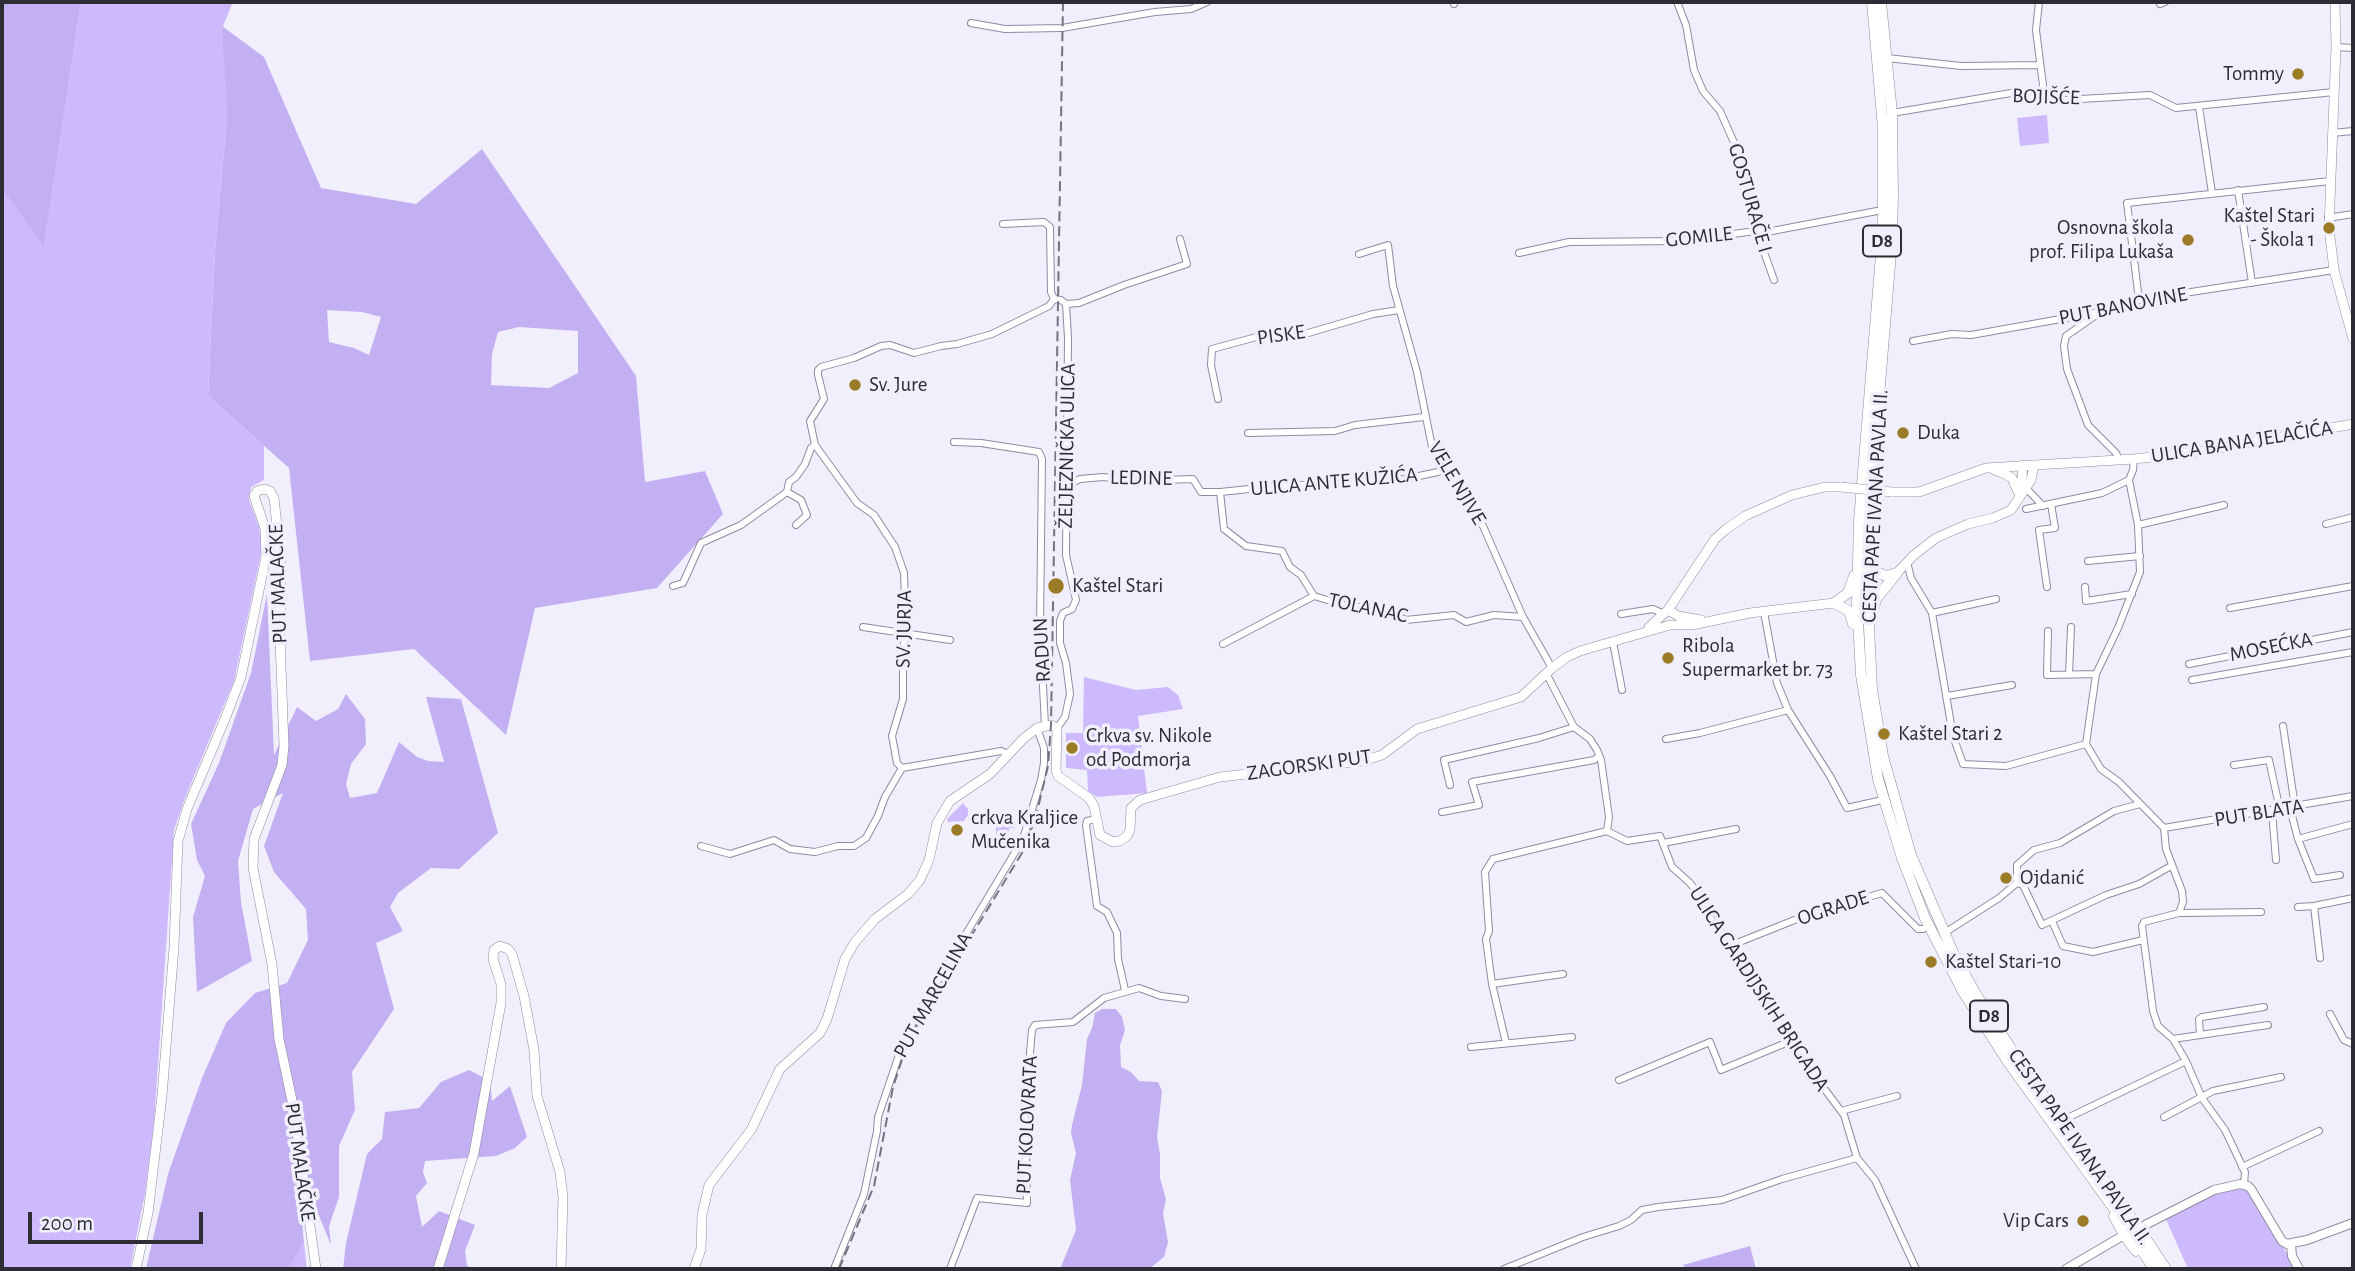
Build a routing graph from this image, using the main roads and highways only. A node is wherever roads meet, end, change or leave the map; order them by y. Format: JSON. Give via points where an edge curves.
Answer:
{"nodes":[{"id":1,"x":1872,"y":2,"type":"edge"},
{"id":2,"x":1881,"y":2,"type":"edge"},
{"id":3,"x":2335,"y":2,"type":"edge"},
{"id":4,"x":2353,"y":339,"type":"edge"},
{"id":5,"x":2353,"y":424,"type":"edge"},
{"id":6,"x":2023,"y":465,"type":"junction"},
{"id":7,"x":2034,"y":465,"type":"junction"},
{"id":8,"x":1986,"y":468,"type":"junction"},
{"id":9,"x":2022,"y":490,"type":"junction"},
{"id":10,"x":1868,"y":536,"type":"junction"},
{"id":11,"x":1857,"y":569,"type":"junction"},
{"id":12,"x":1897,"y":573,"type":"junction"},
{"id":13,"x":1834,"y":603,"type":"junction"},
{"id":14,"x":1664,"y":614,"type":"junction"},
{"id":15,"x":1706,"y":621,"type":"junction"},
{"id":16,"x":1670,"y":625,"type":"junction"},
{"id":17,"x":1645,"y":630,"type":"junction"},
{"id":18,"x":1863,"y":640,"type":"junction"},
{"id":19,"x":2097,"y":1171,"type":"junction"},
{"id":20,"x":2112,"y":1206,"type":"junction"},
{"id":21,"x":2145,"y":1254,"type":"junction"},
{"id":22,"x":2158,"y":1258,"type":"junction"},
{"id":23,"x":136,"y":1269,"type":"edge"},
{"id":24,"x":316,"y":1269,"type":"edge"},
{"id":25,"x":438,"y":1269,"type":"edge"},
{"id":26,"x":562,"y":1269,"type":"edge"},
{"id":27,"x":694,"y":1269,"type":"edge"},
{"id":28,"x":2154,"y":1269,"type":"edge"},
{"id":29,"x":2166,"y":1269,"type":"edge"}],
"edges":[{"from":1,"to":11,"type":"main road","name":"CESTA PAPE IVANA PAVLA II.","number":"D8","via":[[1883,128],[1883,231]]},
{"from":2,"to":10,"type":"main road","name":"CESTA PAPE IVANA PAVLA II.","number":"D8","via":[[1892,113],[1891,253]]},
{"from":3,"to":4,"type":"main road","via":[[2328,218],[2334,270]]},
{"from":5,"to":7,"type":"main road","name":"ULICA BANA JELAČIĆA","via":[[2198,452]]},
{"from":6,"to":7,"type":"main road"},
{"from":6,"to":8,"type":"main road"},
{"from":6,"to":9,"type":"main road"},
{"from":7,"to":9,"type":"main road","via":[[2031,480]]},
{"from":8,"to":9,"type":"main road","via":[[2003,472]]},
{"from":8,"to":14,"type":"main road","bridge":true,"via":[[1919,492],[1825,487],[1745,516],[1715,539]]},
{"from":9,"to":12,"type":"main road","via":[[2005,514],[1936,538]]},
{"from":10,"to":12,"type":"main road","via":[[1875,571],[1886,576]]},
{"from":10,"to":18,"type":"main road","name":"CESTA PAPE IVANA PAVLA II.","number":"D8"},
{"from":11,"to":13,"type":"main road","via":[[1848,593]]},
{"from":11,"to":18,"type":"main road","name":"CESTA PAPE IVANA PAVLA II.","number":"D8"},
{"from":12,"to":18,"type":"main road","via":[[1874,603]]},
{"from":13,"to":15,"type":"main road"},
{"from":13,"to":18,"type":"main road","via":[[1849,611]]},
{"from":14,"to":15,"type":"main road"},
{"from":14,"to":16,"type":"main road"},
{"from":14,"to":17,"type":"main road"},
{"from":15,"to":16,"type":"main road"},
{"from":16,"to":17,"type":"main road"},
{"from":17,"to":27,"type":"main road","name":"ZAGORSKI PUT","via":[[1573,654],[1521,697],[1417,729],[1382,755],[1220,778],[1140,800],[1131,808],[1130,830],[1120,841],[1100,835],[1094,806],[1058,776],[1057,728],[1041,727],[990,774],[950,801],[937,823],[920,880],[855,942],[820,1034],[780,1069],[751,1130],[709,1185]]},
{"from":18,"to":19,"type":"main road","name":"CESTA PAPE IVANA PAVLA II.","number":"D8","via":[[1883,756],[1900,820],[1943,932],[2024,1069]]},
{"from":18,"to":20,"type":"main road","name":"CESTA PAPE IVANA PAVLA II.","number":"D8","via":[[1863,687],[1878,779],[1924,918],[1988,1034]]},
{"from":19,"to":22,"type":"main road","name":"CESTA PAPE IVANA PAVLA II.","number":"D8"},
{"from":19,"to":22,"type":"main road","via":[[2112,1182],[2145,1225],[2157,1245]]},
{"from":20,"to":21,"type":"main road","name":"CESTA PAPE IVANA PAVLA II.","number":"D8"},
{"from":20,"to":21,"type":"main road","via":[[2123,1235],[2136,1251]]},
{"from":21,"to":28,"type":"main road","name":"CESTA PAPE IVANA PAVLA II.","number":"D8"},
{"from":22,"to":29,"type":"main road","name":"CESTA PAPE IVANA PAVLA II.","number":"D8"},
{"from":23,"to":24,"type":"main road","name":"PUT MALAČKE","via":[[148,1213],[162,1096],[178,842],[241,677],[266,557],[265,528],[254,496],[264,489],[274,498],[281,564],[284,746],[280,774],[254,839],[253,868],[272,964],[279,1039],[294,1110]]},
{"from":25,"to":26,"type":"main road","via":[[474,1153],[501,1003],[493,959],[500,946],[512,954],[524,996],[537,1096],[560,1172]]}]}
